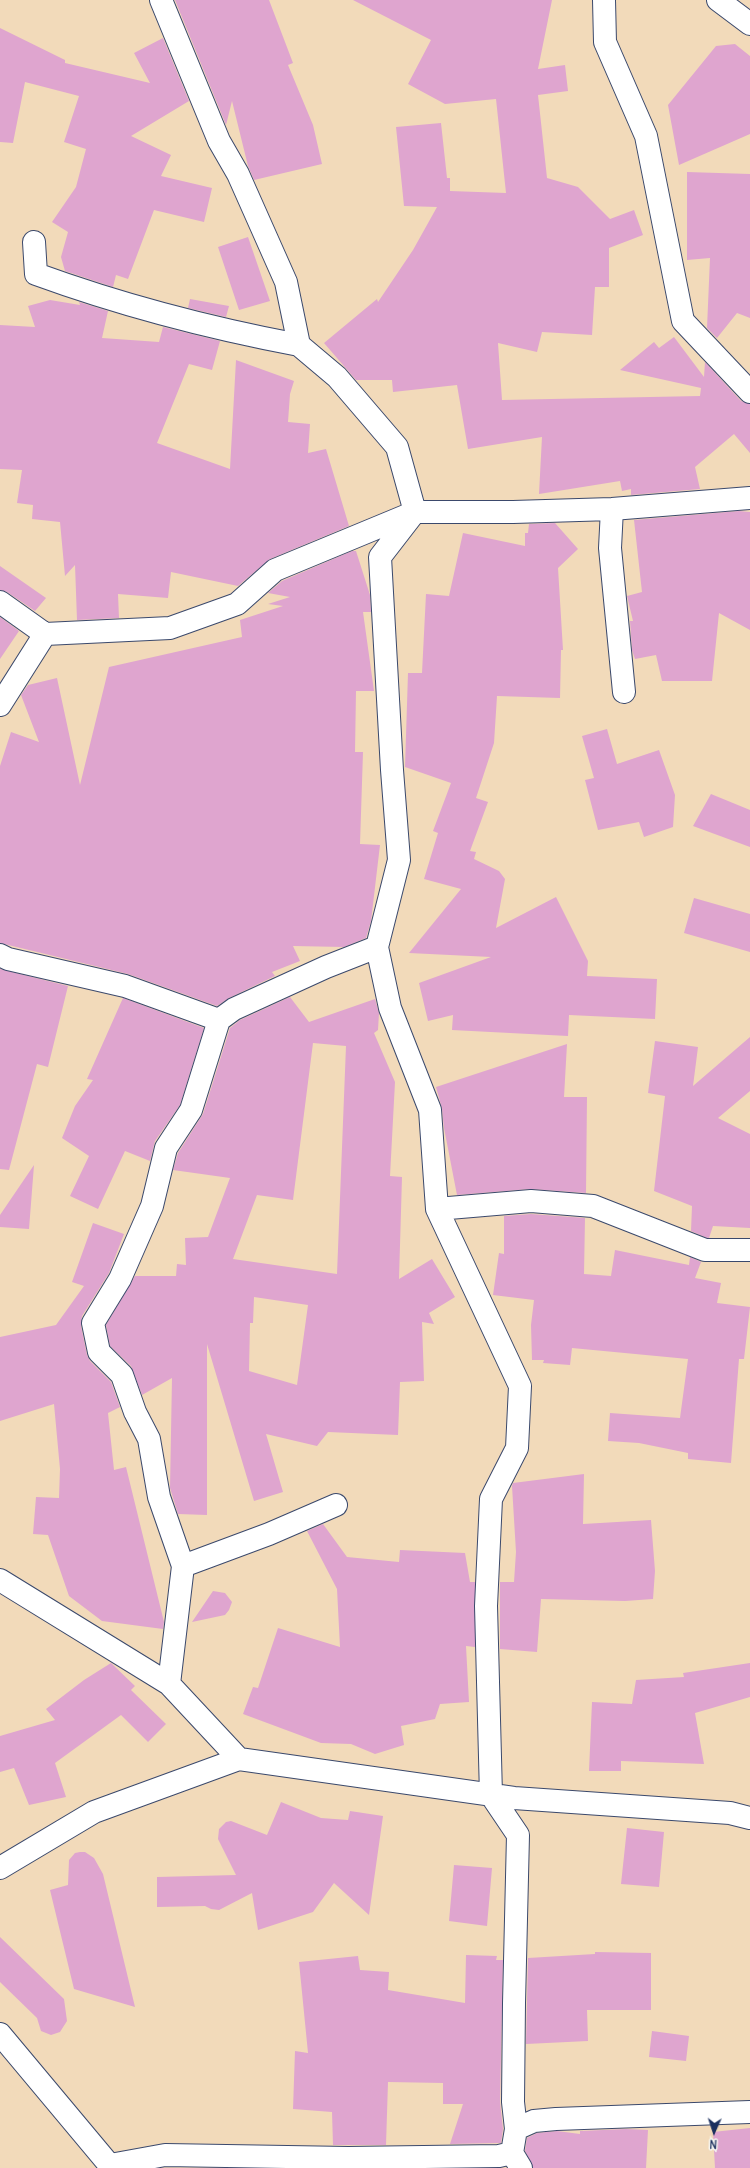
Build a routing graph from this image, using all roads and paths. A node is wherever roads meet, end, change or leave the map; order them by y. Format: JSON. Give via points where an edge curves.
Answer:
{"nodes":[{"id":1,"x":161,"y":0,"type":"edge"},
{"id":2,"x":604,"y":0,"type":"edge"},
{"id":3,"x":718,"y":0,"type":"edge"},
{"id":4,"x":750,"y":24,"type":"edge"},
{"id":5,"x":34,"y":242,"type":"dead end"},
{"id":6,"x":299,"y":345,"type":"junction"},
{"id":7,"x":750,"y":392,"type":"edge"},
{"id":8,"x":750,"y":498,"type":"edge"},
{"id":9,"x":612,"y":509,"type":"junction"},
{"id":10,"x":415,"y":512,"type":"junction"},
{"id":11,"x":0,"y":602,"type":"edge"},
{"id":12,"x":45,"y":634,"type":"junction"},
{"id":13,"x":624,"y":692,"type":"dead end"},
{"id":14,"x":0,"y":705,"type":"edge"},
{"id":15,"x":378,"y":947,"type":"junction"},
{"id":16,"x":0,"y":955,"type":"edge"},
{"id":17,"x":219,"y":1020,"type":"junction"},
{"id":18,"x":437,"y":1209,"type":"junction"},
{"id":19,"x":750,"y":1250,"type":"edge"},
{"id":20,"x":336,"y":1505,"type":"dead end"},
{"id":21,"x":183,"y":1566,"type":"junction"},
{"id":22,"x":0,"y":1580,"type":"edge"},
{"id":23,"x":169,"y":1684,"type":"junction"},
{"id":24,"x":239,"y":1759,"type":"junction"},
{"id":25,"x":491,"y":1795,"type":"junction"},
{"id":26,"x":750,"y":1818,"type":"edge"},
{"id":27,"x":0,"y":1868,"type":"edge"},
{"id":28,"x":0,"y":2034,"type":"edge"},
{"id":29,"x":750,"y":2112,"type":"edge"},
{"id":30,"x":516,"y":2129,"type":"junction"},
{"id":31,"x":516,"y":2160,"type":"edge"},
{"id":32,"x":111,"y":2167,"type":"edge"}],
"edges":[{"from":1,"to":6,"type":"street","via":[[219,141],[238,174],[286,282]]},
{"from":2,"to":7,"type":"street","via":[[605,42],[646,136],[683,321]]},
{"from":3,"to":4,"type":"street"},
{"from":5,"to":6,"type":"street","via":[[36,274],[89,293],[166,315]]},
{"from":6,"to":10,"type":"street","via":[[337,376],[397,447]]},
{"from":8,"to":9,"type":"street"},
{"from":9,"to":10,"type":"street"},
{"from":9,"to":13,"type":"street","via":[[610,548]]},
{"from":10,"to":12,"type":"street","via":[[275,570],[237,604],[170,628]]},
{"from":10,"to":15,"type":"street","via":[[380,558],[399,860]]},
{"from":11,"to":12,"type":"street"},
{"from":12,"to":14,"type":"street"},
{"from":15,"to":17,"type":"street","via":[[326,967],[234,1009]]},
{"from":15,"to":18,"type":"street","via":[[390,1008],[430,1110]]},
{"from":16,"to":17,"type":"street","via":[[125,986]]},
{"from":17,"to":21,"type":"street","via":[[191,1110],[166,1148],[152,1206],[120,1279],[94,1323],[99,1352],[122,1375],[135,1412],[149,1439],[159,1497]]},
{"from":18,"to":19,"type":"street","via":[[531,1201],[593,1206],[705,1250]]},
{"from":18,"to":25,"type":"street","via":[[520,1386],[517,1448],[491,1499],[486,1606]]},
{"from":20,"to":21,"type":"street","via":[[269,1534]]},
{"from":21,"to":23,"type":"street"},
{"from":22,"to":23,"type":"street"},
{"from":23,"to":24,"type":"street"},
{"from":24,"to":25,"type":"street"},
{"from":24,"to":27,"type":"street","via":[[94,1812]]},
{"from":25,"to":26,"type":"street","via":[[730,1813]]},
{"from":25,"to":30,"type":"street","via":[[518,1835],[513,2102]]},
{"from":28,"to":32,"type":"street"},
{"from":29,"to":30,"type":"street","via":[[556,2119],[534,2122]]},
{"from":30,"to":31,"type":"street"},
{"from":31,"to":32,"type":"street","via":[[499,2156],[348,2158],[165,2155]]}]}
